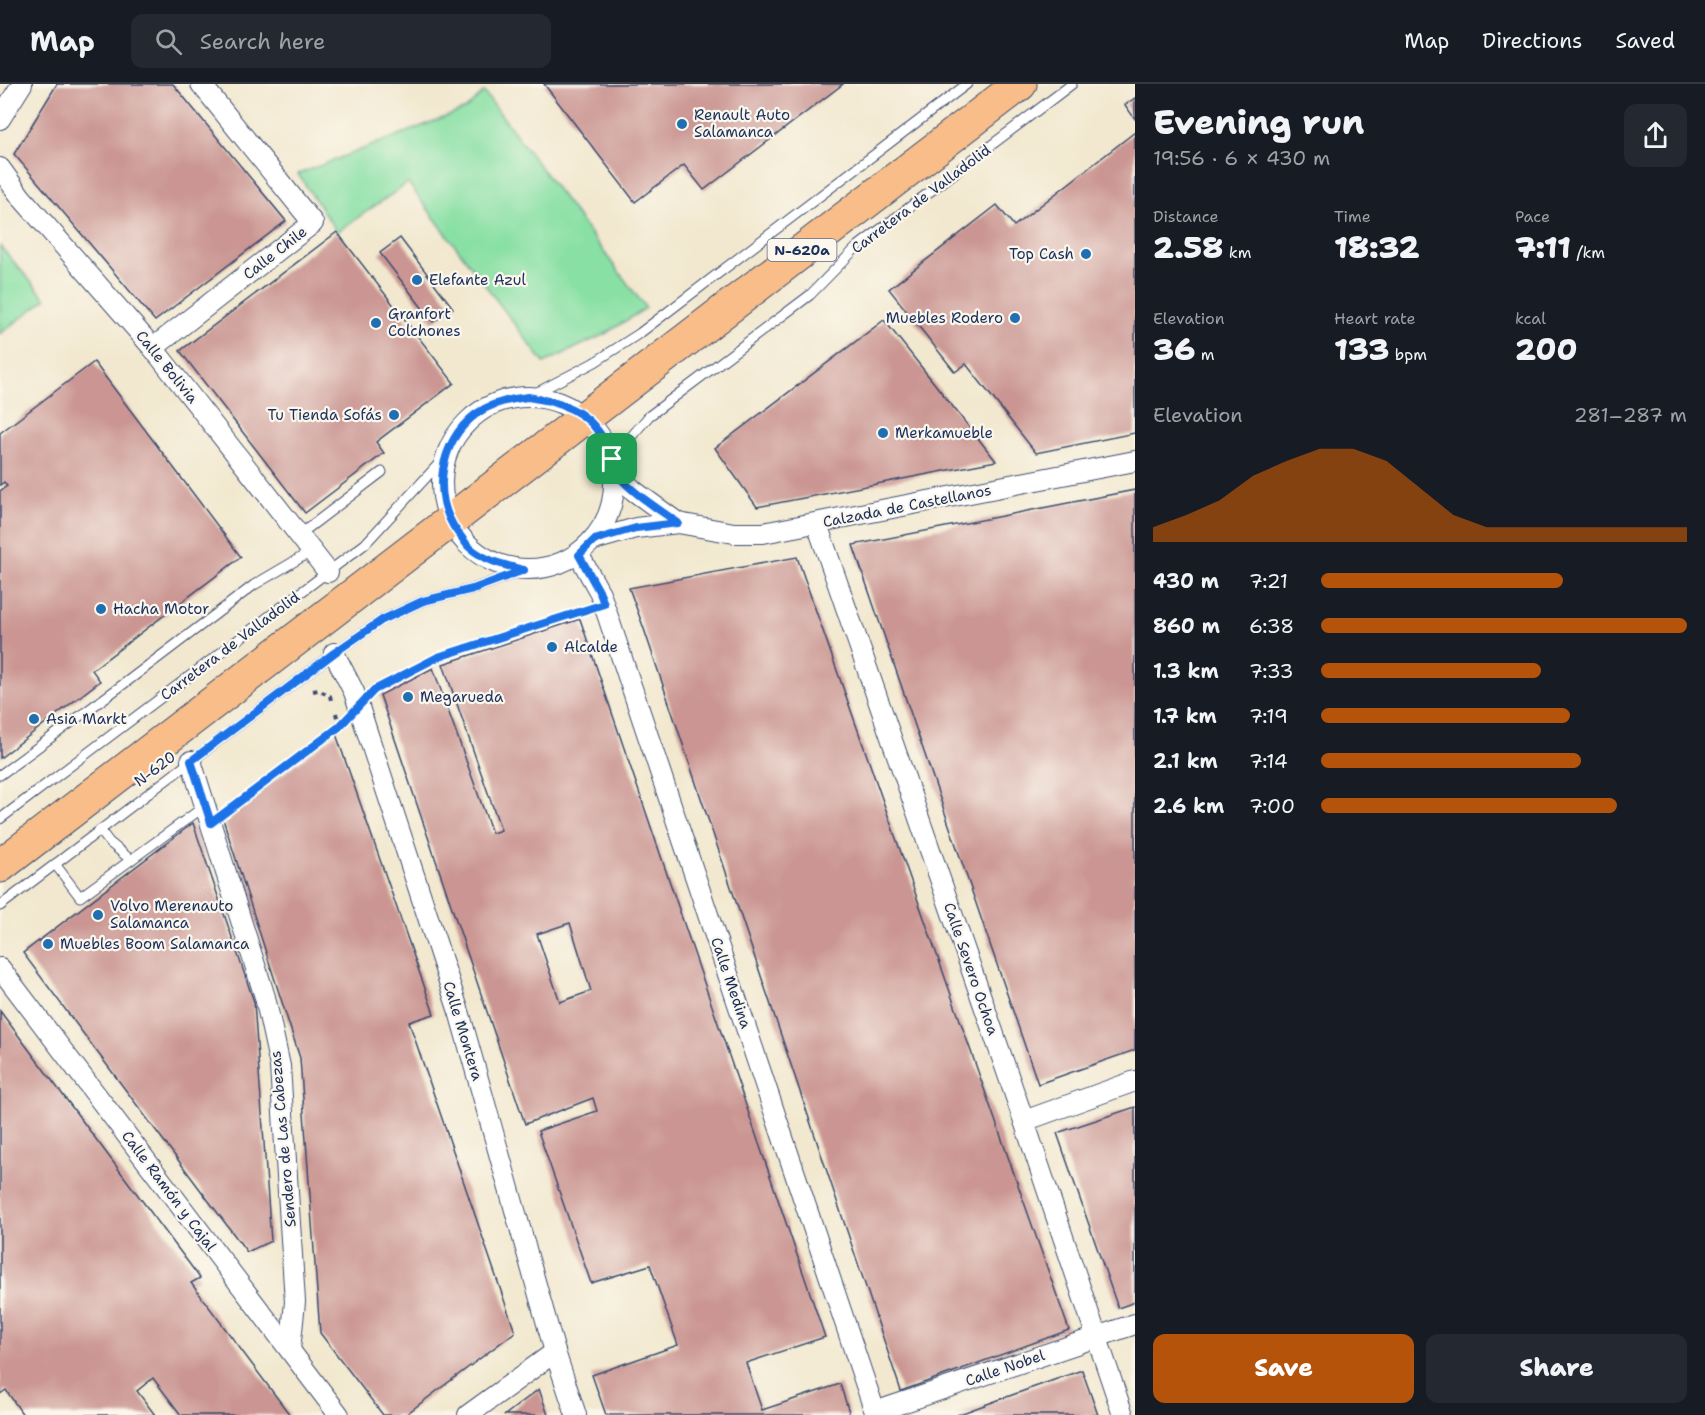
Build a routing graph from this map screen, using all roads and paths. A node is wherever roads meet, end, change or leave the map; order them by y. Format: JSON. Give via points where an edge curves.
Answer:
{"nodes":[{"id":1,"x":22,"y":84,"type":"edge"},
{"id":2,"x":201,"y":84,"type":"edge"},
{"id":3,"x":968,"y":84,"type":"edge"},
{"id":4,"x":1020,"y":84,"type":"edge"},
{"id":5,"x":1072,"y":84,"type":"edge"},
{"id":6,"x":0,"y":119,"type":"edge"},
{"id":7,"x":0,"y":168,"type":"edge"},
{"id":8,"x":153,"y":348,"type":"junction"},
{"id":9,"x":528,"y":397,"type":"junction"},
{"id":10,"x":584,"y":417,"type":"junction"},
{"id":11,"x":445,"y":457,"type":"junction"},
{"id":12,"x":1135,"y":461,"type":"edge"},
{"id":13,"x":613,"y":465,"type":"junction"},
{"id":14,"x":382,"y":472,"type":"dead end"},
{"id":15,"x":450,"y":522,"type":"junction"},
{"id":16,"x":678,"y":523,"type":"junction"},
{"id":17,"x":817,"y":524,"type":"junction"},
{"id":18,"x":299,"y":535,"type":"junction"},
{"id":19,"x":594,"y":540,"type":"junction"},
{"id":20,"x":312,"y":551,"type":"junction"},
{"id":21,"x":579,"y":555,"type":"junction"},
{"id":22,"x":524,"y":570,"type":"junction"},
{"id":23,"x":328,"y":572,"type":"junction"},
{"id":24,"x":604,"y":604,"type":"junction"},
{"id":25,"x":334,"y":653,"type":"junction"},
{"id":26,"x":358,"y":705,"type":"junction"},
{"id":27,"x":191,"y":761,"type":"junction"},
{"id":28,"x":0,"y":775,"type":"edge"},
{"id":29,"x":208,"y":814,"type":"junction"},
{"id":30,"x":0,"y":819,"type":"edge"},
{"id":31,"x":100,"y":830,"type":"junction"},
{"id":32,"x":131,"y":860,"type":"junction"},
{"id":33,"x":55,"y":864,"type":"junction"},
{"id":34,"x":0,"y":866,"type":"edge"},
{"id":35,"x":0,"y":906,"type":"edge"},
{"id":36,"x":0,"y":968,"type":"edge"},
{"id":37,"x":1135,"y":1081,"type":"edge"},
{"id":38,"x":1024,"y":1121,"type":"junction"},
{"id":39,"x":1135,"y":1324,"type":"edge"},
{"id":40,"x":1097,"y":1337,"type":"junction"},
{"id":41,"x":290,"y":1350,"type":"junction"},
{"id":42,"x":555,"y":1352,"type":"junction"},
{"id":43,"x":876,"y":1414,"type":"edge"},
{"id":44,"x":339,"y":1415,"type":"edge"},
{"id":45,"x":468,"y":1415,"type":"edge"},
{"id":46,"x":576,"y":1415,"type":"edge"},
{"id":47,"x":1123,"y":1415,"type":"edge"}],
"edges":[{"from":1,"to":6,"type":"street"},
{"from":2,"to":8,"type":"street","name":"Calle Chile","via":[[313,224]]},
{"from":3,"to":9,"type":"lane","name":"Carretera de Valladolid","via":[[640,333]]},
{"from":4,"to":10,"type":"highway","name":"Carretera de Valladolid","number":"N-620a"},
{"from":5,"to":13,"type":"lane","name":"Carretera de Valladolid","via":[[849,254],[810,295],[650,416]]},
{"from":7,"to":8,"type":"street","name":"Calle Bolivia"},
{"from":8,"to":18,"type":"street","name":"Calle Bolivia"},
{"from":9,"to":10,"type":"street","name":"Carretera de Valladolid","via":[[558,402]]},
{"from":9,"to":11,"type":"street","name":"Carretera de Valladolid","via":[[501,401],[477,414],[458,432]]},
{"from":10,"to":13,"type":"street","name":"Carretera de Valladolid","via":[[605,443]]},
{"from":10,"to":15,"type":"highway","name":"Carretera de Valladolid","number":"N-620a"},
{"from":11,"to":15,"type":"street","name":"Carretera de Valladolid","via":[[441,479]]},
{"from":11,"to":23,"type":"lane","name":"Carretera de Valladolid","via":[[365,544]]},
{"from":12,"to":17,"type":"street","name":"Calzada de Castellanos"},
{"from":13,"to":16,"type":"street","name":"Calzada de Castellanos","via":[[634,491]]},
{"from":13,"to":19,"type":"street","name":"Carretera de Valladolid","via":[[615,496],[608,519]]},
{"from":14,"to":18,"type":"lane"},
{"from":15,"to":22,"type":"street","name":"Carretera de Valladolid","via":[[468,547],[494,563]]},
{"from":15,"to":34,"type":"highway","name":"Carretera de Valladolid","number":"N-620a"},
{"from":16,"to":17,"type":"street","name":"Calzada de Castellanos","via":[[734,533]]},
{"from":16,"to":19,"type":"street","name":"Calzada de Castellanos","via":[[636,528]]},
{"from":17,"to":38,"type":"street","name":"Calle Severo Ochoa"},
{"from":18,"to":20,"type":"street","name":"Calle Bolivia"},
{"from":19,"to":21,"type":"street","name":"Carretera de Valladolid"},
{"from":20,"to":23,"type":"street","name":"Calle Bolivia"},
{"from":20,"to":28,"type":"lane","via":[[254,585]]},
{"from":21,"to":22,"type":"street","name":"Carretera de Valladolid","via":[[551,567]]},
{"from":21,"to":24,"type":"street","name":"Calle Medina"},
{"from":22,"to":25,"type":"lane","name":"N-620","via":[[473,589],[423,601],[382,620]]},
{"from":23,"to":30,"type":"lane","name":"Carretera de Valladolid"},
{"from":24,"to":26,"type":"path","via":[[438,657],[374,690]]},
{"from":24,"to":43,"type":"street","name":"Calle Medina"},
{"from":25,"to":26,"type":"street","name":"Calle Montera"},
{"from":25,"to":27,"type":"lane","name":"N-620"},
{"from":26,"to":29,"type":"path","via":[[339,727]]},
{"from":26,"to":42,"type":"street","name":"Calle Montera","via":[[460,1015]]},
{"from":27,"to":29,"type":"street","name":"Sendero de Las Cabezas"},
{"from":27,"to":31,"type":"lane","name":"N-620"},
{"from":29,"to":32,"type":"lane"},
{"from":29,"to":41,"type":"street","name":"Sendero de Las Cabezas","via":[[265,998],[279,1066],[295,1302]]},
{"from":31,"to":32,"type":"lane"},
{"from":31,"to":33,"type":"lane","name":"N-620"},
{"from":32,"to":33,"type":"lane","via":[[80,897]]},
{"from":33,"to":35,"type":"lane","name":"N-620"},
{"from":36,"to":41,"type":"street","name":"Calle Ramón y Cajal"},
{"from":37,"to":38,"type":"street"},
{"from":38,"to":40,"type":"street","name":"Calle Severo Ochoa"},
{"from":39,"to":40,"type":"street","name":"Calle Nobel"},
{"from":40,"to":43,"type":"street","name":"Calle Nobel"},
{"from":40,"to":47,"type":"street","name":"Calle Severo Ochoa"},
{"from":41,"to":44,"type":"street","name":"Calle Ramón y Cajal"},
{"from":42,"to":45,"type":"street"},
{"from":42,"to":46,"type":"street","name":"Calle Montera"}]}
